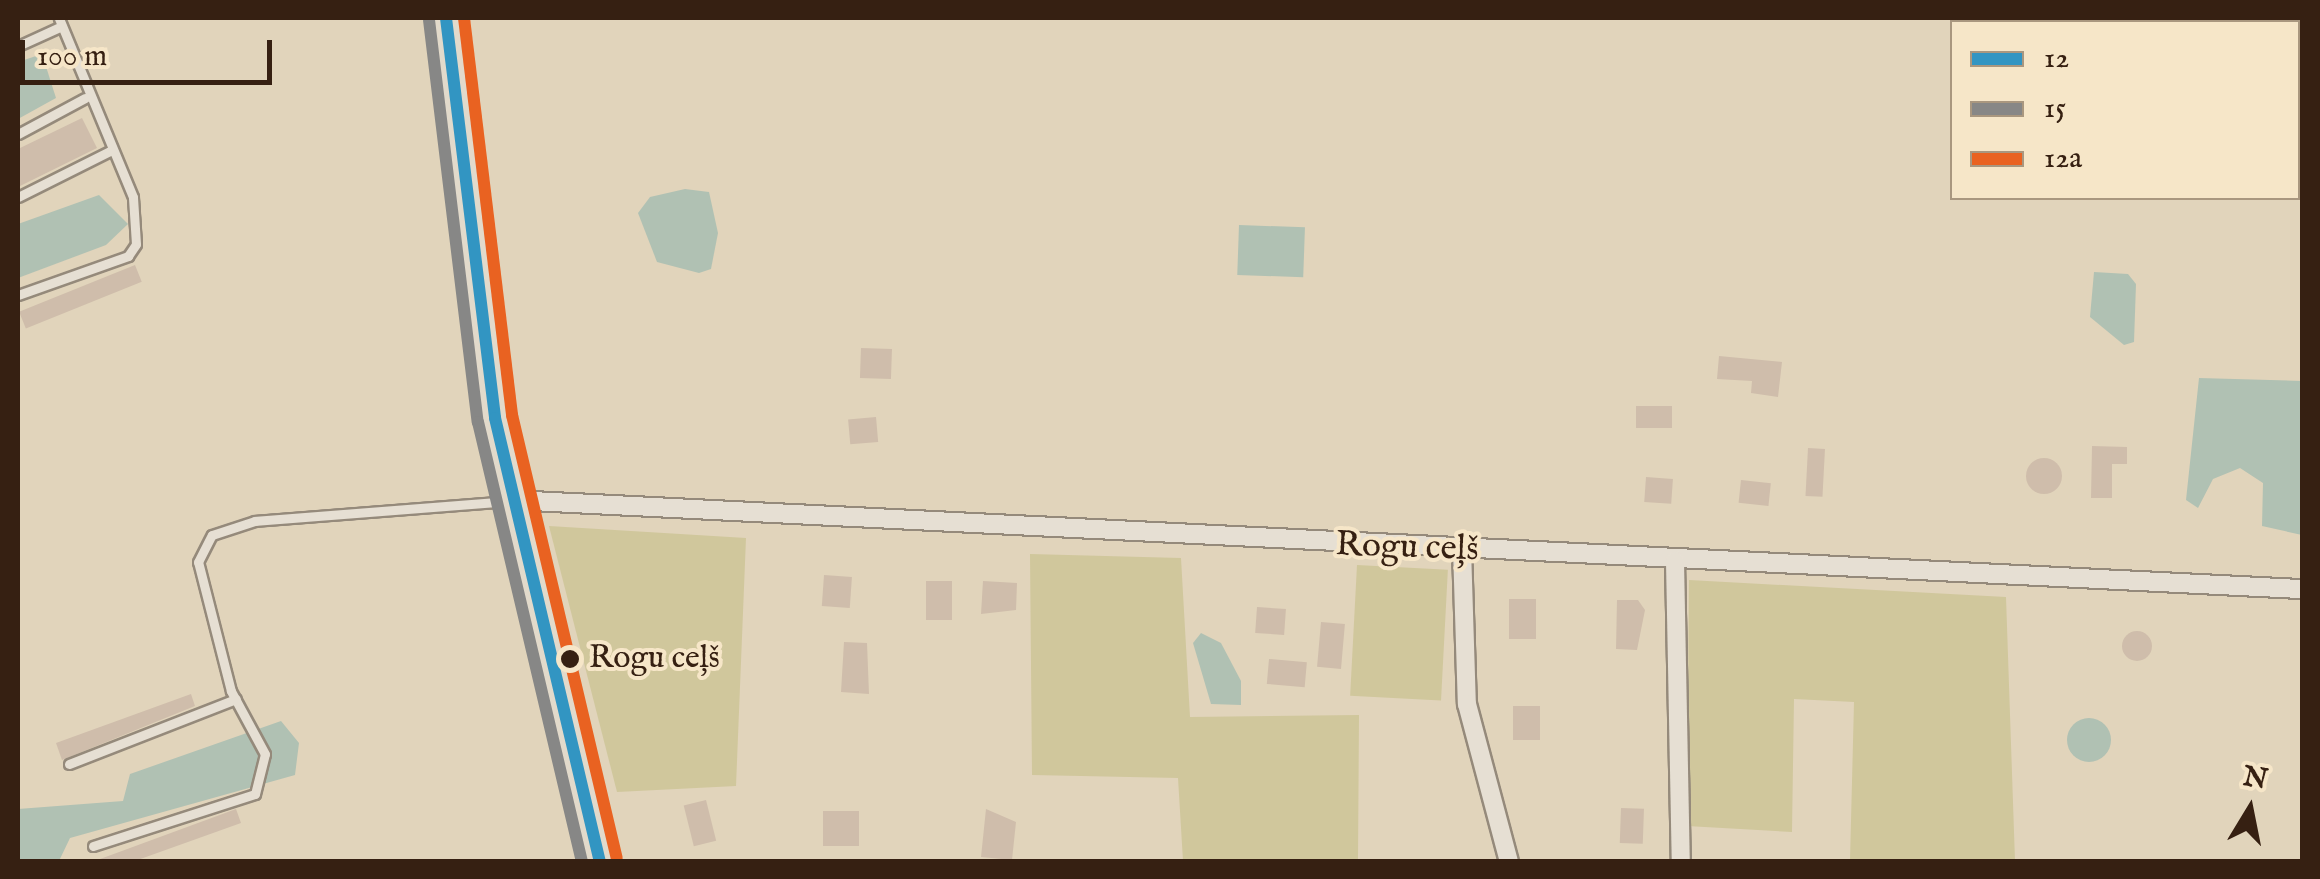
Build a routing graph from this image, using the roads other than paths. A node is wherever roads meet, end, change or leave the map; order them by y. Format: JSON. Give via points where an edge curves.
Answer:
{"nodes":[{"id":1,"x":446,"y":18,"type":"edge"},
{"id":2,"x":61,"y":22,"type":"edge"},
{"id":3,"x":18,"y":46,"type":"edge"},
{"id":4,"x":85,"y":98,"type":"junction"},
{"id":5,"x":18,"y":134,"type":"edge"},
{"id":6,"x":112,"y":150,"type":"junction"},
{"id":7,"x":18,"y":196,"type":"edge"},
{"id":8,"x":18,"y":295,"type":"edge"},
{"id":9,"x":512,"y":500,"type":"junction"},
{"id":10,"x":1462,"y":550,"type":"junction"},
{"id":11,"x":1675,"y":561,"type":"junction"},
{"id":12,"x":2302,"y":589,"type":"edge"},
{"id":13,"x":236,"y":699,"type":"junction"},
{"id":14,"x":69,"y":764,"type":"dead end"},
{"id":15,"x":93,"y":846,"type":"dead end"},
{"id":16,"x":600,"y":862,"type":"edge"},
{"id":17,"x":1509,"y":862,"type":"edge"},
{"id":18,"x":1681,"y":862,"type":"edge"}],
"edges":[{"from":1,"to":9,"type":"main road"},
{"from":2,"to":3,"type":"lane"},
{"from":2,"to":4,"type":"lane"},
{"from":4,"to":5,"type":"lane"},
{"from":4,"to":6,"type":"lane"},
{"from":6,"to":7,"type":"lane"},
{"from":6,"to":8,"type":"lane","via":[[133,197],[136,244],[128,256]]},
{"from":9,"to":10,"type":"street","name":"Rogu ceļš"},
{"from":9,"to":13,"type":"lane","via":[[255,521],[212,535],[198,562]]},
{"from":9,"to":16,"type":"main road"},
{"from":10,"to":11,"type":"street","name":"Rogu ceļš"},
{"from":10,"to":17,"type":"street","via":[[1466,704]]},
{"from":11,"to":12,"type":"street","name":"Rogu ceļš"},
{"from":11,"to":18,"type":"street"},
{"from":13,"to":14,"type":"lane"},
{"from":13,"to":15,"type":"lane","via":[[265,754],[255,794]]}]}
